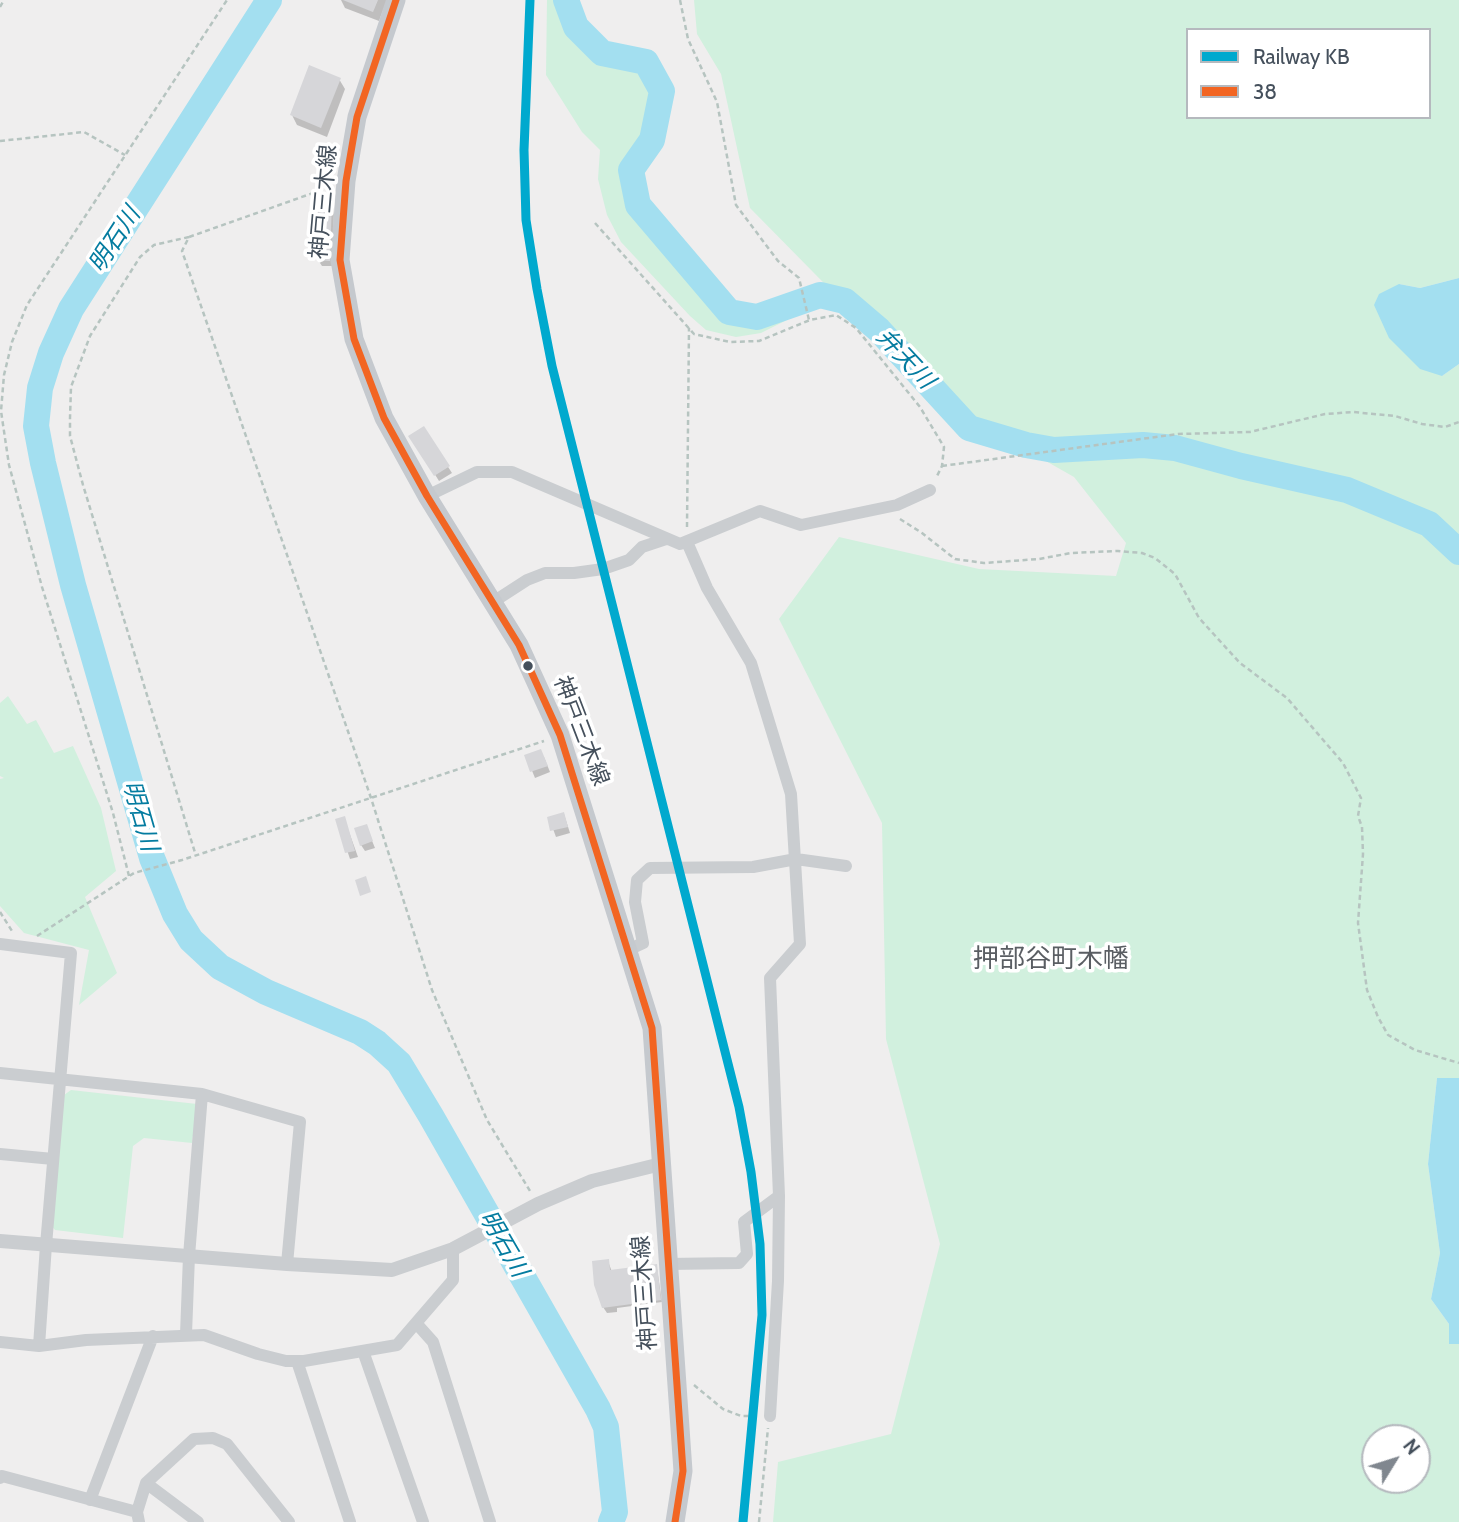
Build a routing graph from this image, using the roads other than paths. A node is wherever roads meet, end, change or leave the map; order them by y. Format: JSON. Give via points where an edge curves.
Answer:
{"nodes":[{"id":1,"x":396,"y":0,"type":"edge"},
{"id":2,"x":930,"y":490,"type":"road end"},
{"id":3,"x":427,"y":496,"type":"junction"},
{"id":4,"x":667,"y":539,"type":"junction"},
{"id":5,"x":687,"y":542,"type":"junction"},
{"id":6,"x":493,"y":602,"type":"junction"},
{"id":7,"x":796,"y":859,"type":"junction"},
{"id":8,"x":846,"y":866,"type":"dead end"},
{"id":9,"x":0,"y":944,"type":"edge"},
{"id":10,"x":628,"y":950,"type":"junction"},
{"id":11,"x":0,"y":1073,"type":"edge"},
{"id":12,"x":60,"y":1080,"type":"junction"},
{"id":13,"x":202,"y":1094,"type":"junction"},
{"id":14,"x":0,"y":1154,"type":"edge"},
{"id":15,"x":53,"y":1159,"type":"junction"},
{"id":16,"x":661,"y":1164,"type":"junction"},
{"id":17,"x":779,"y":1196,"type":"junction"},
{"id":18,"x":0,"y":1241,"type":"edge"},
{"id":19,"x":46,"y":1245,"type":"junction"},
{"id":20,"x":453,"y":1249,"type":"junction"},
{"id":21,"x":189,"y":1256,"type":"junction"},
{"id":22,"x":288,"y":1264,"type":"junction"},
{"id":23,"x":667,"y":1264,"type":"junction"},
{"id":24,"x":416,"y":1323,"type":"junction"},
{"id":25,"x":186,"y":1334,"type":"junction"},
{"id":26,"x":153,"y":1336,"type":"junction"},
{"id":27,"x":0,"y":1342,"type":"edge"},
{"id":28,"x":40,"y":1346,"type":"junction"},
{"id":29,"x":363,"y":1351,"type":"junction"},
{"id":30,"x":297,"y":1361,"type":"junction"},
{"id":31,"x":770,"y":1416,"type":"road end"},
{"id":32,"x":0,"y":1478,"type":"edge"},
{"id":33,"x":146,"y":1483,"type":"junction"},
{"id":34,"x":90,"y":1500,"type":"junction"},
{"id":35,"x":138,"y":1517,"type":"edge"},
{"id":36,"x":198,"y":1522,"type":"edge"},
{"id":37,"x":289,"y":1522,"type":"edge"},
{"id":38,"x":350,"y":1522,"type":"edge"},
{"id":39,"x":423,"y":1522,"type":"edge"},
{"id":40,"x":490,"y":1522,"type":"edge"},
{"id":41,"x":675,"y":1522,"type":"edge"}],
"edges":[{"from":1,"to":3,"type":"main road","name":"神戸三木線","via":[[358,117],[346,181],[340,260],[354,339],[384,418]]},
{"from":2,"to":5,"type":"street","via":[[897,505],[801,525],[760,511]]},
{"from":3,"to":4,"type":"street","via":[[477,472],[512,472]]},
{"from":3,"to":6,"type":"main road","name":"神戸三木線"},
{"from":4,"to":5,"type":"street"},
{"from":4,"to":6,"type":"street","via":[[603,569],[545,573]]},
{"from":5,"to":7,"type":"street","via":[[707,588],[751,663],[791,793]]},
{"from":6,"to":10,"type":"main road","name":"神戸三木線","via":[[519,645],[560,736]]},
{"from":7,"to":8,"type":"street"},
{"from":7,"to":10,"type":"street","via":[[753,867],[650,868],[637,880],[635,902],[643,943]]},
{"from":7,"to":17,"type":"street","via":[[800,944],[770,978]]},
{"from":9,"to":12,"type":"street","via":[[71,953]]},
{"from":10,"to":16,"type":"main road","name":"神戸三木線","via":[[652,1028]]},
{"from":11,"to":12,"type":"street"},
{"from":12,"to":13,"type":"street"},
{"from":12,"to":15,"type":"street"},
{"from":13,"to":21,"type":"street"},
{"from":13,"to":22,"type":"street","via":[[300,1122]]},
{"from":14,"to":15,"type":"street"},
{"from":15,"to":19,"type":"street"},
{"from":16,"to":20,"type":"street","via":[[592,1181]]},
{"from":16,"to":23,"type":"main road","name":"神戸三木線"},
{"from":17,"to":23,"type":"street","via":[[744,1222],[747,1254],[739,1264]]},
{"from":17,"to":31,"type":"street"},
{"from":18,"to":19,"type":"street"},
{"from":19,"to":21,"type":"street"},
{"from":19,"to":28,"type":"street"},
{"from":20,"to":22,"type":"street","via":[[392,1270]]},
{"from":20,"to":24,"type":"street","via":[[453,1280]]},
{"from":21,"to":22,"type":"street"},
{"from":21,"to":25,"type":"street"},
{"from":23,"to":41,"type":"main road","name":"神戸三木線","via":[[683,1471]]},
{"from":24,"to":29,"type":"street","via":[[397,1345]]},
{"from":24,"to":40,"type":"street","via":[[433,1342]]},
{"from":25,"to":26,"type":"street"},
{"from":25,"to":30,"type":"street"},
{"from":26,"to":28,"type":"street"},
{"from":26,"to":34,"type":"street"},
{"from":27,"to":28,"type":"street"},
{"from":29,"to":30,"type":"street"},
{"from":29,"to":39,"type":"street"},
{"from":30,"to":38,"type":"street"},
{"from":32,"to":34,"type":"street"},
{"from":33,"to":35,"type":"street"},
{"from":33,"to":36,"type":"street"},
{"from":33,"to":37,"type":"street","via":[[194,1439],[212,1438],[227,1444]]},
{"from":34,"to":35,"type":"street"}]}
